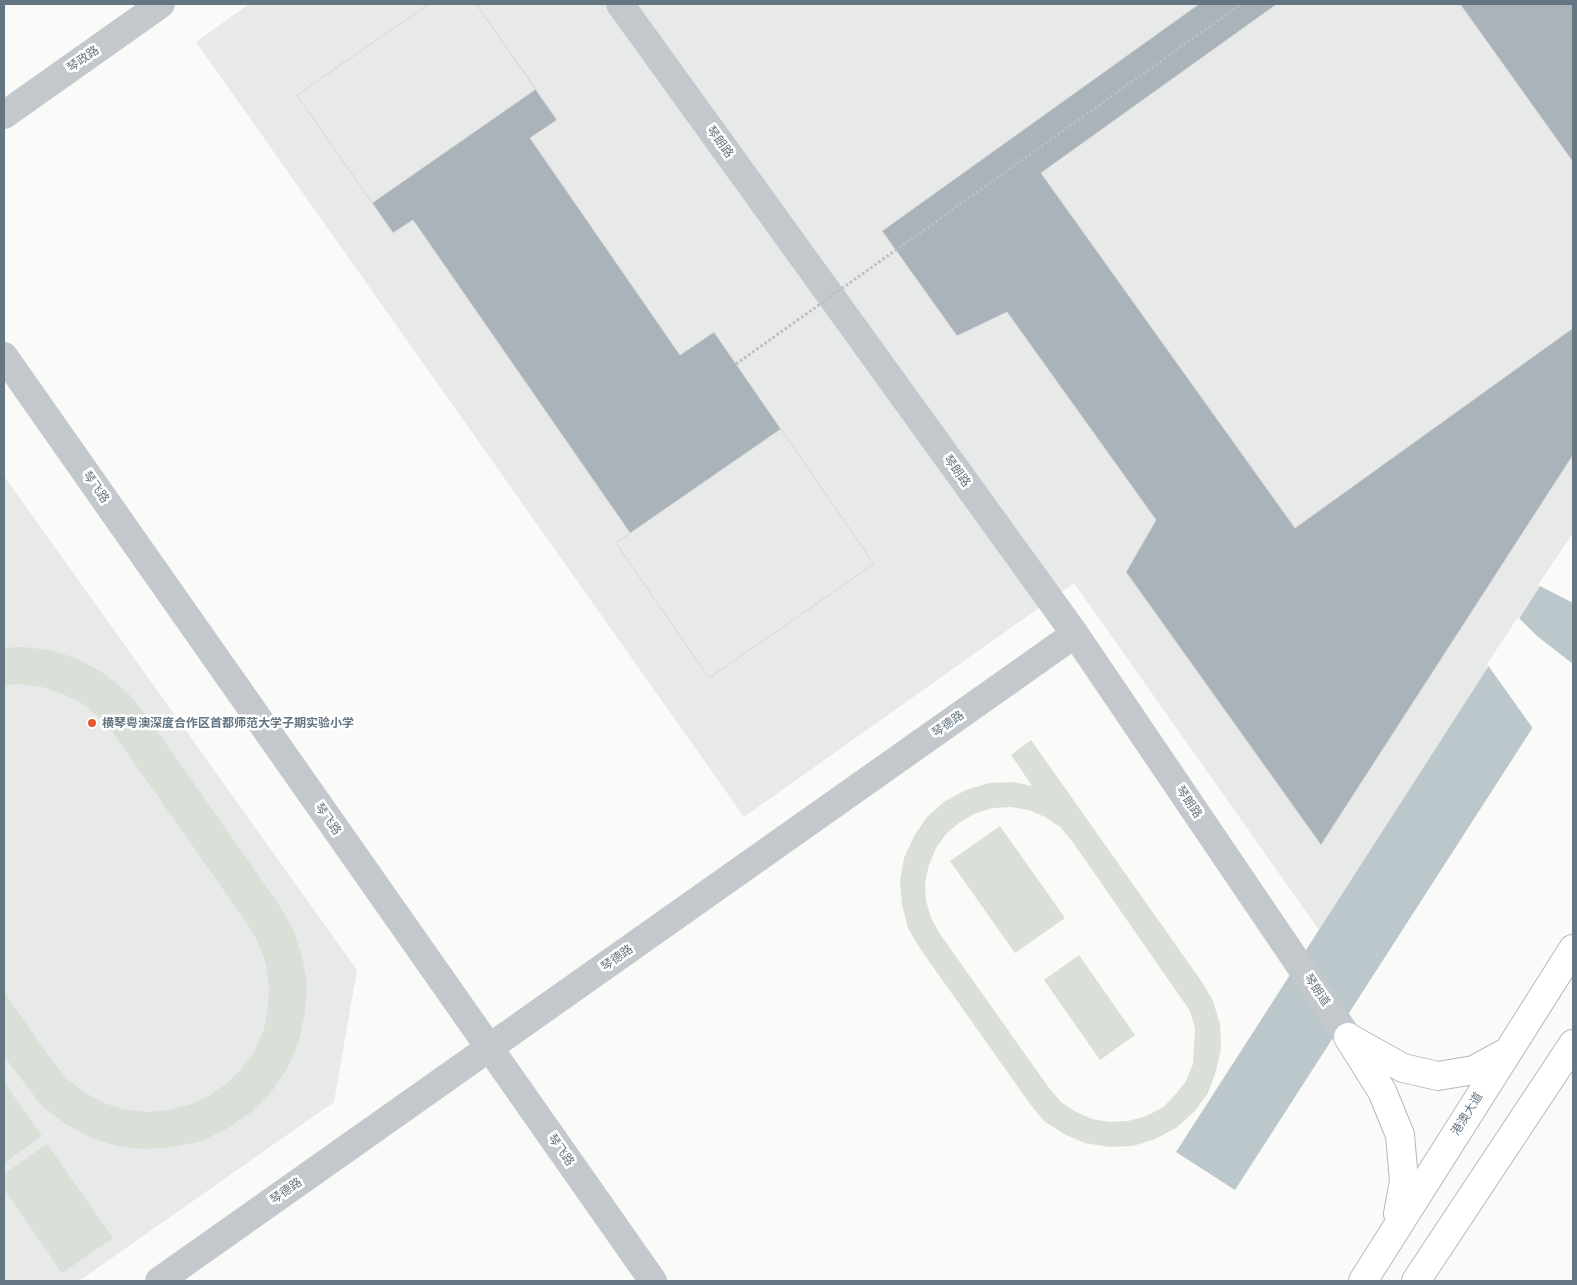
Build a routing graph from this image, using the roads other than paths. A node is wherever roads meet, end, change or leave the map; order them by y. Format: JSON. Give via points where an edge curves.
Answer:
{"nodes":[{"id":1,"x":162,"y":4,"type":"edge"},
{"id":2,"x":620,"y":4,"type":"edge"},
{"id":3,"x":4,"y":115,"type":"edge"},
{"id":4,"x":4,"y":356,"type":"edge"},
{"id":5,"x":1075,"y":634,"type":"junction"},
{"id":6,"x":1285,"y":944,"type":"joint"},
{"id":7,"x":1573,"y":949,"type":"edge"},
{"id":8,"x":1348,"y":1037,"type":"junction"},
{"id":9,"x":1573,"y":1044,"type":"edge"},
{"id":10,"x":489,"y":1048,"type":"junction"},
{"id":11,"x":1506,"y":1053,"type":"junction"},
{"id":12,"x":1396,"y":1227,"type":"junction"},
{"id":13,"x":159,"y":1281,"type":"edge"},
{"id":14,"x":653,"y":1281,"type":"edge"},
{"id":15,"x":1363,"y":1281,"type":"edge"},
{"id":16,"x":1416,"y":1281,"type":"edge"}],
"edges":[{"from":1,"to":3,"type":"street","name":"琴政路"},
{"from":2,"to":5,"type":"street","name":"琴朗路"},
{"from":4,"to":10,"type":"street","name":"琴飞路"},
{"from":5,"to":6,"type":"street","name":"琴朗路"},
{"from":5,"to":10,"type":"street","name":"琴德路"},
{"from":6,"to":8,"type":"street","name":"琴朗道"},
{"from":7,"to":11,"type":"main road","name":"港澳大道"},
{"from":8,"to":11,"type":"main road","via":[[1403,1068],[1438,1076],[1474,1070]]},
{"from":8,"to":12,"type":"main road","via":[[1382,1091],[1400,1135],[1404,1181]]},
{"from":9,"to":16,"type":"main road"},
{"from":10,"to":13,"type":"street","name":"琴德路"},
{"from":10,"to":14,"type":"street","name":"琴飞路"},
{"from":11,"to":12,"type":"main road","name":"港澳大道"},
{"from":12,"to":15,"type":"main road","name":"港澳大道"}]}
